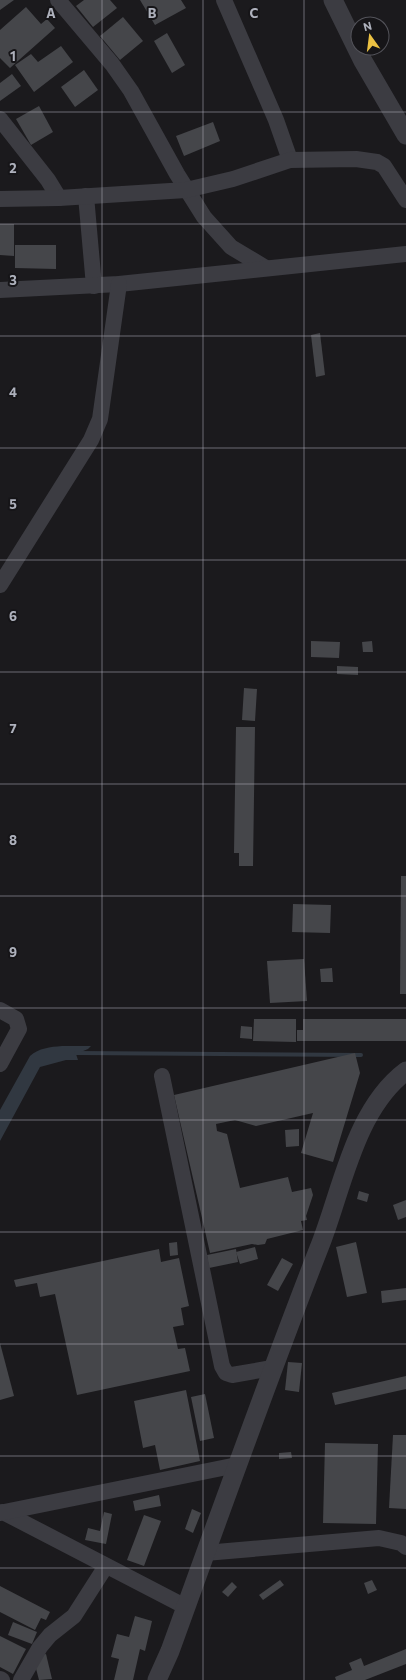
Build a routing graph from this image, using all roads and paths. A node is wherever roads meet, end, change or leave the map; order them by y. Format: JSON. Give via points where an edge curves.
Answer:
{"nodes":[{"id":1,"x":58,"y":0,"type":"edge"},
{"id":2,"x":224,"y":0,"type":"edge"},
{"id":3,"x":333,"y":0,"type":"edge"},
{"id":4,"x":0,"y":119,"type":"edge"},
{"id":5,"x":406,"y":135,"type":"edge"},
{"id":6,"x":290,"y":160,"type":"junction"},
{"id":7,"x":186,"y":190,"type":"junction"},
{"id":8,"x":86,"y":196,"type":"junction"},
{"id":9,"x":59,"y":198,"type":"junction"},
{"id":10,"x":0,"y":199,"type":"edge"},
{"id":11,"x":406,"y":200,"type":"edge"},
{"id":12,"x":406,"y":254,"type":"edge"},
{"id":13,"x":266,"y":268,"type":"junction"},
{"id":14,"x":119,"y":284,"type":"junction"},
{"id":15,"x":94,"y":286,"type":"junction"},
{"id":16,"x":0,"y":290,"type":"edge"},
{"id":17,"x":0,"y":585,"type":"edge"},
{"id":18,"x":0,"y":1010,"type":"edge"},
{"id":19,"x":0,"y":1064,"type":"edge"},
{"id":20,"x":406,"y":1071,"type":"edge"},
{"id":21,"x":162,"y":1076,"type":"dead end"},
{"id":22,"x":272,"y":1368,"type":"junction"},
{"id":23,"x":237,"y":1465,"type":"junction"},
{"id":24,"x":1,"y":1513,"type":"edge"},
{"id":25,"x":406,"y":1547,"type":"edge"},
{"id":26,"x":205,"y":1553,"type":"junction"},
{"id":27,"x":106,"y":1566,"type":"junction"},
{"id":28,"x":186,"y":1607,"type":"junction"},
{"id":29,"x":21,"y":1680,"type":"edge"},
{"id":30,"x":157,"y":1680,"type":"edge"}],
"edges":[{"from":1,"to":7,"type":"street","via":[[131,90]]},
{"from":2,"to":6,"type":"street","via":[[276,120]]},
{"from":3,"to":5,"type":"street","via":[[362,61]]},
{"from":4,"to":9,"type":"street"},
{"from":6,"to":7,"type":"street","via":[[225,181]]},
{"from":6,"to":11,"type":"street","via":[[356,159],[377,162],[384,166]]},
{"from":7,"to":8,"type":"street"},
{"from":7,"to":13,"type":"street","via":[[204,217],[231,247]]},
{"from":8,"to":9,"type":"street"},
{"from":8,"to":15,"type":"street"},
{"from":9,"to":10,"type":"street"},
{"from":12,"to":13,"type":"street"},
{"from":13,"to":14,"type":"street"},
{"from":14,"to":15,"type":"street"},
{"from":14,"to":17,"type":"street","via":[[100,419],[91,440]]},
{"from":15,"to":16,"type":"street"},
{"from":18,"to":19,"type":"street","via":[[16,1019],[19,1030]]},
{"from":20,"to":22,"type":"street","via":[[378,1102],[358,1137]]},
{"from":21,"to":22,"type":"street","via":[[222,1366],[226,1373],[232,1375]]},
{"from":22,"to":23,"type":"street"},
{"from":23,"to":24,"type":"street"},
{"from":23,"to":26,"type":"street"},
{"from":24,"to":27,"type":"street"},
{"from":25,"to":26,"type":"street","via":[[401,1543],[379,1538]]},
{"from":26,"to":28,"type":"street"},
{"from":27,"to":28,"type":"street"},
{"from":27,"to":29,"type":"street","via":[[74,1616],[50,1635],[40,1647]]},
{"from":28,"to":30,"type":"street"}]}
